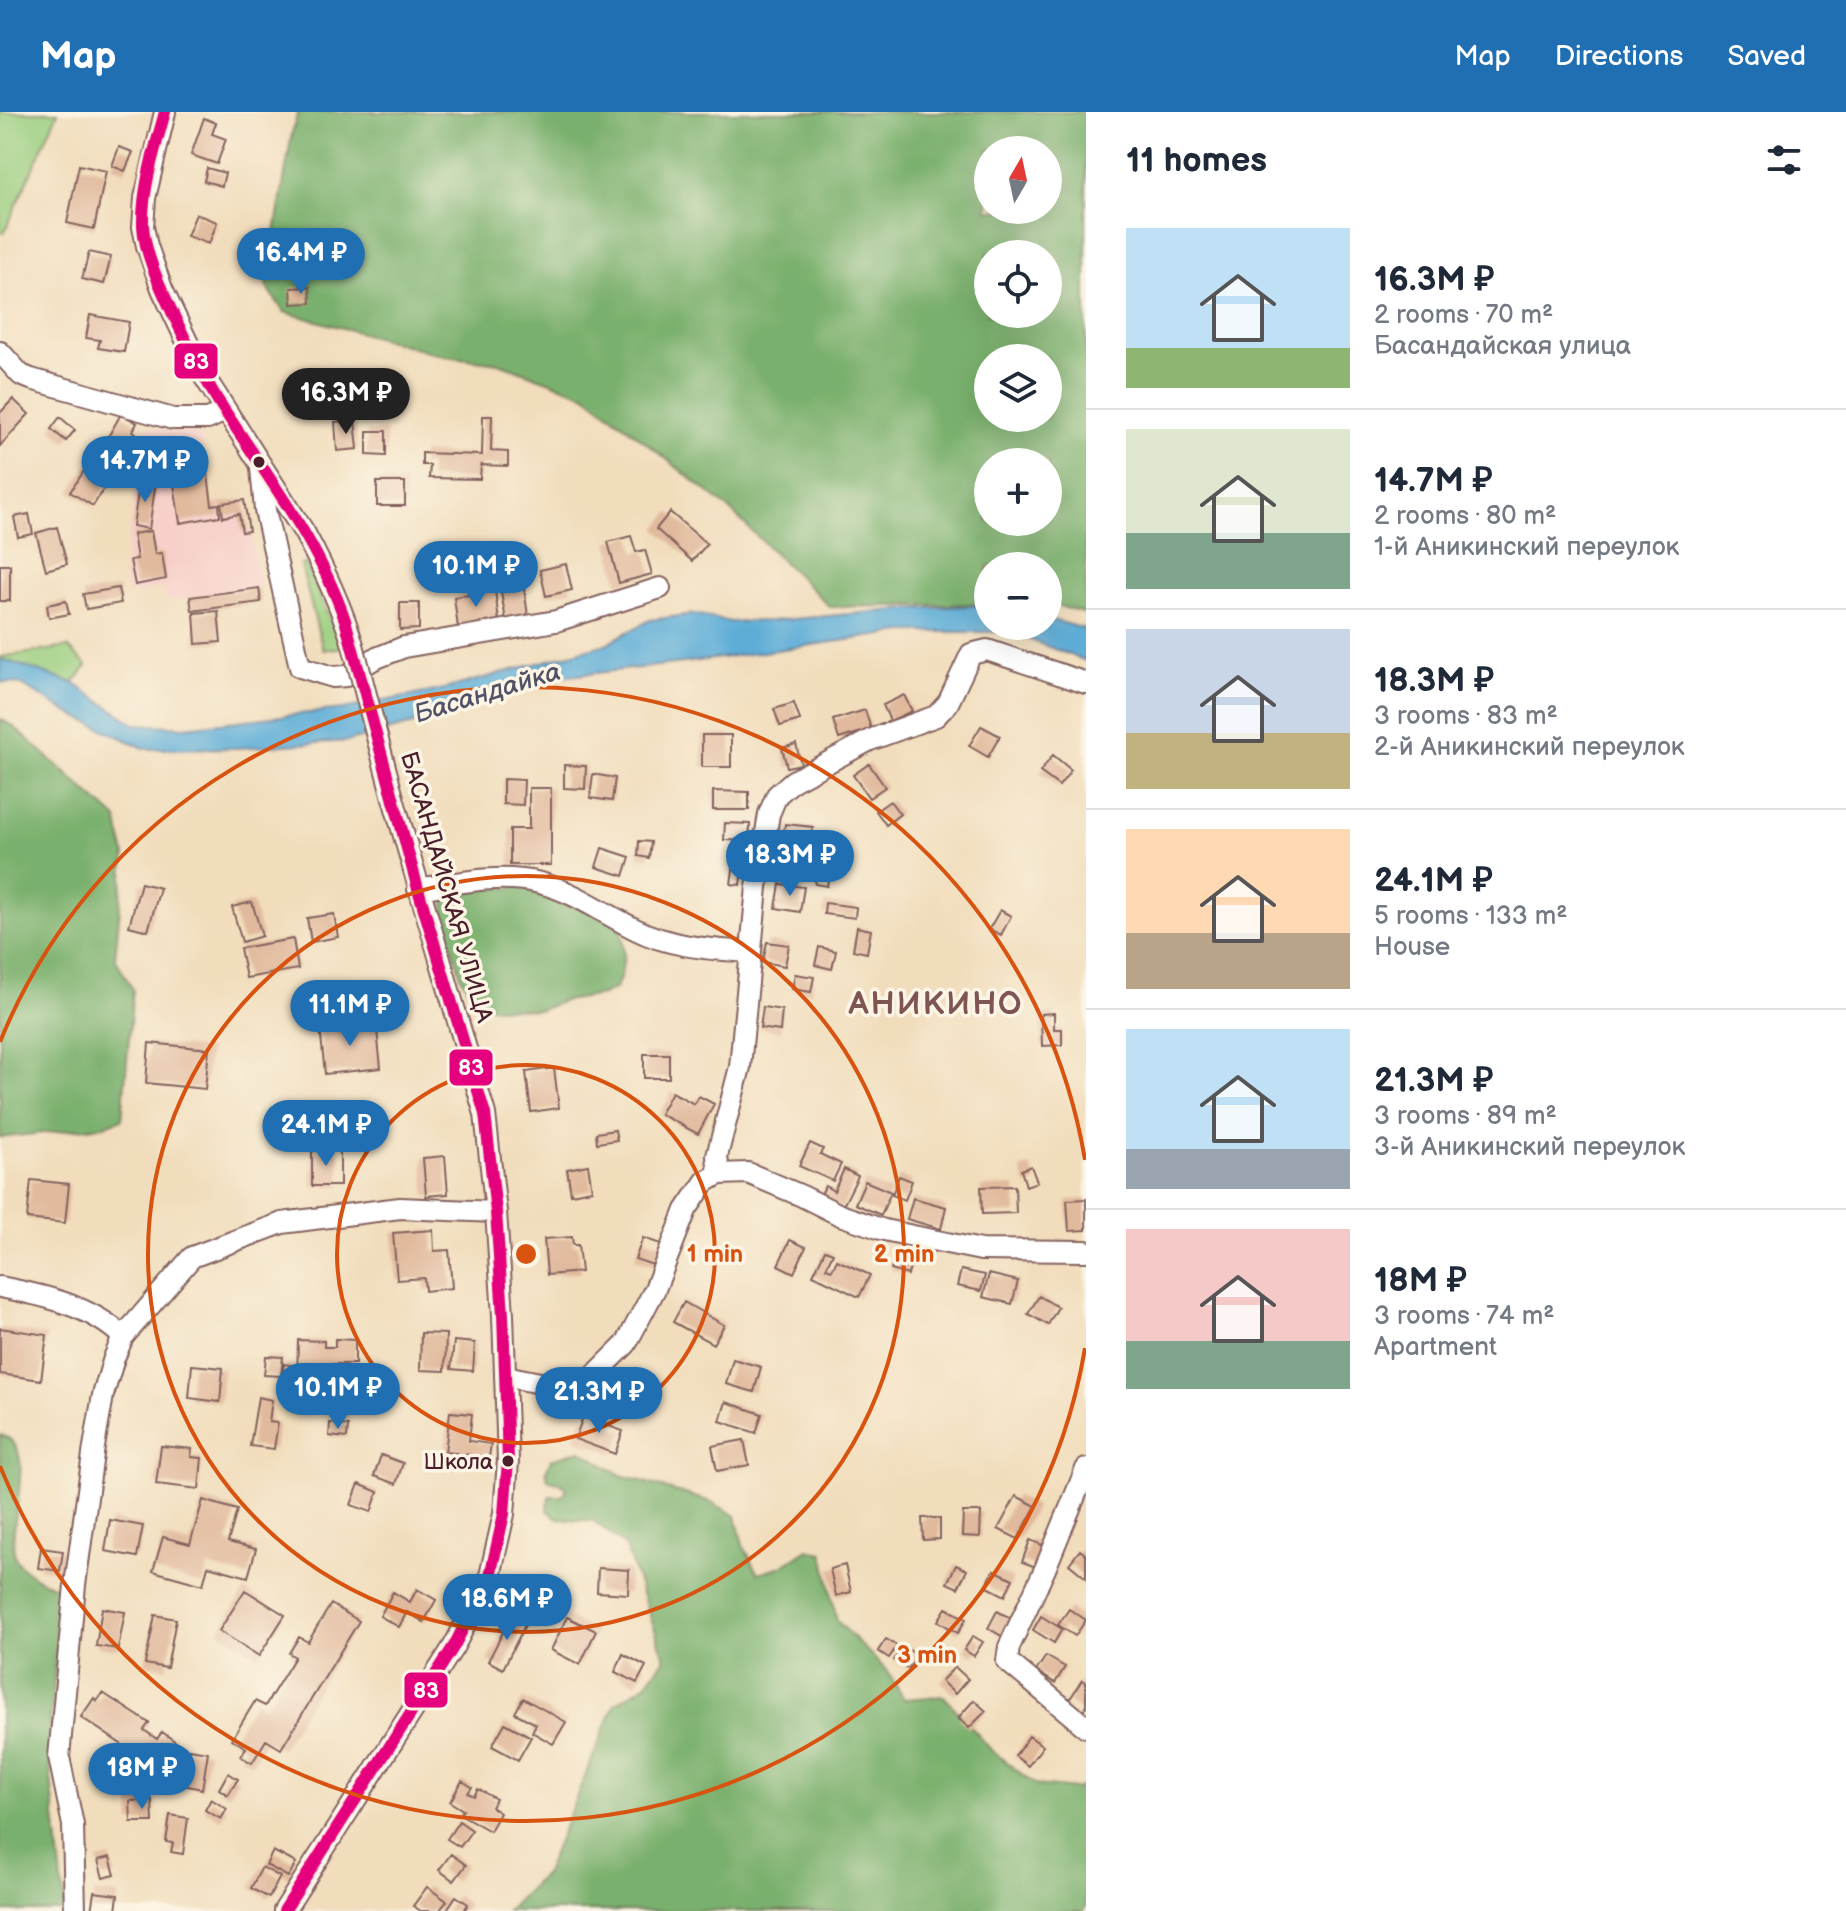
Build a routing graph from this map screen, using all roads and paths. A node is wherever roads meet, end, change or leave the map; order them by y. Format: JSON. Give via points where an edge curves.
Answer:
{"nodes":[{"id":1,"x":165,"y":112,"type":"edge"},
{"id":2,"x":0,"y":352,"type":"edge"},
{"id":3,"x":225,"y":411,"type":"junction"},
{"id":4,"x":260,"y":465,"type":"junction"},
{"id":5,"x":660,"y":588,"type":"dead end"},
{"id":6,"x":1086,"y":683,"type":"edge"},
{"id":7,"x":418,"y":889,"type":"junction"},
{"id":8,"x":749,"y":952,"type":"junction"},
{"id":9,"x":719,"y":1174,"type":"junction"},
{"id":10,"x":496,"y":1212,"type":"junction"},
{"id":11,"x":1086,"y":1251,"type":"edge"},
{"id":12,"x":0,"y":1287,"type":"edge"},
{"id":13,"x":123,"y":1337,"type":"junction"},
{"id":14,"x":505,"y":1376,"type":"junction"},
{"id":15,"x":1086,"y":1469,"type":"edge"},
{"id":16,"x":1086,"y":1727,"type":"edge"},
{"id":17,"x":75,"y":1911,"type":"edge"},
{"id":18,"x":284,"y":1911,"type":"edge"}],
"edges":[{"from":1,"to":3,"type":"street","name":"БАСАНДАЙСКАЯ УЛИЦА","via":[[143,227],[162,289]]},
{"from":2,"to":3,"type":"street","via":[[31,379],[173,419],[208,419]]},
{"from":3,"to":4,"type":"street","name":"БАСАНДАЙСКАЯ УЛИЦА"},
{"from":4,"to":5,"type":"street","via":[[300,667],[320,675],[346,676],[404,647],[556,621]]},
{"from":4,"to":7,"type":"street","name":"БАСАНДАЙСКАЯ УЛИЦА","bridge":true,"via":[[338,598]]},
{"from":6,"to":8,"type":"street","via":[[978,650],[936,716],[870,740],[793,781],[777,795],[769,814]]},
{"from":7,"to":8,"type":"street","via":[[495,878],[539,882],[662,941]]},
{"from":7,"to":10,"type":"street","name":"БАСАНДАЙСКАЯ УЛИЦА","via":[[485,1114]]},
{"from":8,"to":9,"type":"street","via":[[740,1067],[717,1156]]},
{"from":9,"to":11,"type":"street","via":[[748,1173],[884,1230],[981,1250]]},
{"from":9,"to":14,"type":"street","via":[[705,1182],[686,1210],[626,1344],[593,1377],[579,1386],[560,1387]]},
{"from":10,"to":13,"type":"street","via":[[400,1208],[282,1223],[192,1257]]},
{"from":10,"to":14,"type":"street","name":"БАСАНДАЙСКАЯ УЛИЦА"},
{"from":12,"to":13,"type":"street","via":[[102,1319]]},
{"from":13,"to":17,"type":"street","via":[[103,1395],[94,1447],[59,1757],[73,1825]]},
{"from":14,"to":18,"type":"street","name":"БАСАНДАЙСКАЯ УЛИЦА","via":[[506,1495],[490,1576],[454,1646]]},
{"from":15,"to":16,"type":"street","via":[[1007,1661]]}]}
